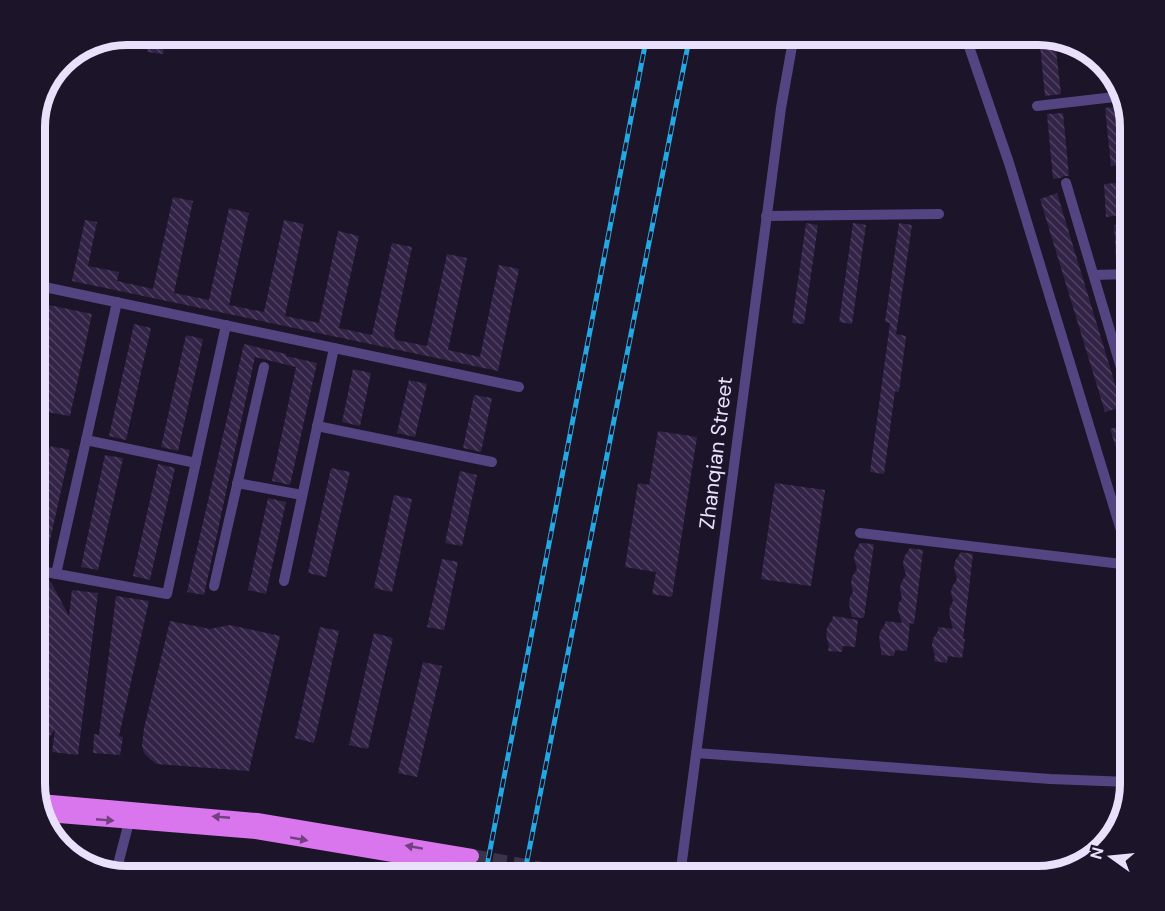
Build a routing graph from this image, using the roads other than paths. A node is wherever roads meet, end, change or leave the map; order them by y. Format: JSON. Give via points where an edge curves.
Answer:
{"nodes":[{"id":1,"x":792,"y":45,"type":"edge"},
{"id":2,"x":970,"y":45,"type":"edge"},
{"id":3,"x":1114,"y":97,"type":"edge"},
{"id":4,"x":1036,"y":106,"type":"dead end"},
{"id":5,"x":1066,"y":183,"type":"dead end"},
{"id":6,"x":939,"y":214,"type":"dead end"},
{"id":7,"x":766,"y":216,"type":"junction"},
{"id":8,"x":1120,"y":274,"type":"edge"},
{"id":9,"x":1094,"y":275,"type":"junction"},
{"id":10,"x":45,"y":287,"type":"edge"},
{"id":11,"x":117,"y":302,"type":"junction"},
{"id":12,"x":226,"y":325,"type":"junction"},
{"id":13,"x":334,"y":348,"type":"junction"},
{"id":14,"x":1120,"y":361,"type":"edge"},
{"id":15,"x":264,"y":367,"type":"dead end"},
{"id":16,"x":519,"y":387,"type":"dead end"},
{"id":17,"x":317,"y":426,"type":"junction"},
{"id":18,"x":86,"y":440,"type":"junction"},
{"id":19,"x":492,"y":462,"type":"dead end"},
{"id":20,"x":196,"y":463,"type":"junction"},
{"id":21,"x":237,"y":483,"type":"junction"},
{"id":22,"x":302,"y":495,"type":"junction"},
{"id":23,"x":1120,"y":524,"type":"edge"},
{"id":24,"x":860,"y":533,"type":"dead end"},
{"id":25,"x":1120,"y":564,"type":"edge"},
{"id":26,"x":45,"y":572,"type":"edge"},
{"id":27,"x":56,"y":574,"type":"junction"},
{"id":28,"x":284,"y":581,"type":"dead end"},
{"id":29,"x":214,"y":586,"type":"dead end"},
{"id":30,"x":696,"y":753,"type":"junction"},
{"id":31,"x":1120,"y":782,"type":"edge"},
{"id":32,"x":47,"y":802,"type":"edge"},
{"id":33,"x":51,"y":815,"type":"edge"},
{"id":34,"x":129,"y":822,"type":"junction"},
{"id":35,"x":118,"y":865,"type":"edge"},
{"id":36,"x":681,"y":866,"type":"edge"}],
"edges":[{"from":1,"to":7,"type":"street","name":"Zhanqian Street"},
{"from":2,"to":23,"type":"street"},
{"from":3,"to":4,"type":"street"},
{"from":5,"to":9,"type":"street"},
{"from":6,"to":7,"type":"street"},
{"from":7,"to":30,"type":"street","name":"Zhanqian Street"},
{"from":8,"to":9,"type":"street"},
{"from":9,"to":14,"type":"street"},
{"from":10,"to":11,"type":"street"},
{"from":11,"to":12,"type":"street"},
{"from":11,"to":18,"type":"street"},
{"from":12,"to":13,"type":"street"},
{"from":12,"to":20,"type":"street"},
{"from":13,"to":16,"type":"street"},
{"from":13,"to":17,"type":"street"},
{"from":15,"to":21,"type":"street"},
{"from":17,"to":19,"type":"street"},
{"from":17,"to":22,"type":"street"},
{"from":18,"to":20,"type":"street"},
{"from":18,"to":27,"type":"street"},
{"from":20,"to":27,"type":"street","via":[[167,594]]},
{"from":21,"to":22,"type":"street"},
{"from":21,"to":29,"type":"street"},
{"from":22,"to":28,"type":"street"},
{"from":24,"to":25,"type":"street"},
{"from":26,"to":27,"type":"street"},
{"from":30,"to":31,"type":"street"},
{"from":30,"to":36,"type":"street","name":"Zhanqian Street"},
{"from":34,"to":32,"type":"main road","one_way":true,"via":[[256,832],[471,862],[256,820]]},
{"from":33,"to":34,"type":"main road","one_way":true},
{"from":34,"to":35,"type":"street"}]}
